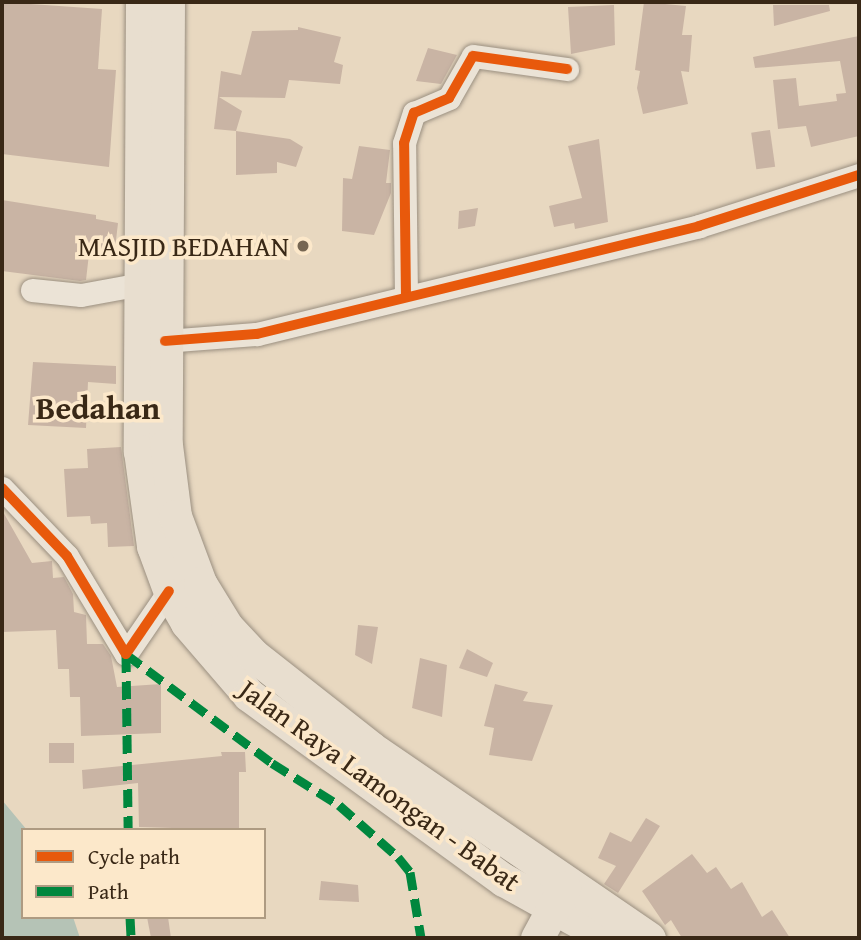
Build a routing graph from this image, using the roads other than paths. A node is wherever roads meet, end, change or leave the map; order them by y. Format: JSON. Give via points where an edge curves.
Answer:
{"nodes":[{"id":1,"x":142,"y":2,"type":"edge"},
{"id":2,"x":168,"y":2,"type":"edge"},
{"id":3,"x":567,"y":69,"type":"dead end"},
{"id":4,"x":859,"y":175,"type":"edge"},
{"id":5,"x":141,"y":284,"type":"junction"},
{"id":6,"x":32,"y":290,"type":"dead end"},
{"id":7,"x":406,"y":297,"type":"junction"},
{"id":8,"x":166,"y":341,"type":"junction"},
{"id":9,"x":2,"y":488,"type":"edge"},
{"id":10,"x":169,"y":591,"type":"junction"},
{"id":11,"x":571,"y":910,"type":"edge"},
{"id":12,"x":537,"y":938,"type":"edge"},
{"id":13,"x":608,"y":938,"type":"edge"},
{"id":14,"x":649,"y":938,"type":"edge"}],
"edges":[{"from":1,"to":5,"type":"highway","name":"Jalan Raya Lamongan - Babat"},
{"from":2,"to":8,"type":"highway","name":"Jalan Raya Lamongan - Babat"},
{"from":3,"to":7,"type":"street","via":[[473,56],[449,98],[414,113],[404,143]]},
{"from":4,"to":7,"type":"street","via":[[699,226]]},
{"from":5,"to":6,"type":"street","via":[[81,295]]},
{"from":5,"to":10,"type":"highway","name":"Jalan Raya Lamongan - Babat","via":[[140,451],[153,546]]},
{"from":7,"to":8,"type":"street","via":[[257,334]]},
{"from":8,"to":11,"type":"highway","name":"Jalan Raya Lamongan - Babat","via":[[166,445],[175,516],[200,583],[226,627],[253,655]]},
{"from":9,"to":10,"type":"street","via":[[67,556],[126,654]]},
{"from":10,"to":11,"type":"highway","name":"Jalan Raya Lamongan - Babat","via":[[187,623],[249,695],[504,880]]},
{"from":11,"to":12,"type":"highway"},
{"from":11,"to":13,"type":"highway"},
{"from":11,"to":14,"type":"highway"}]}
